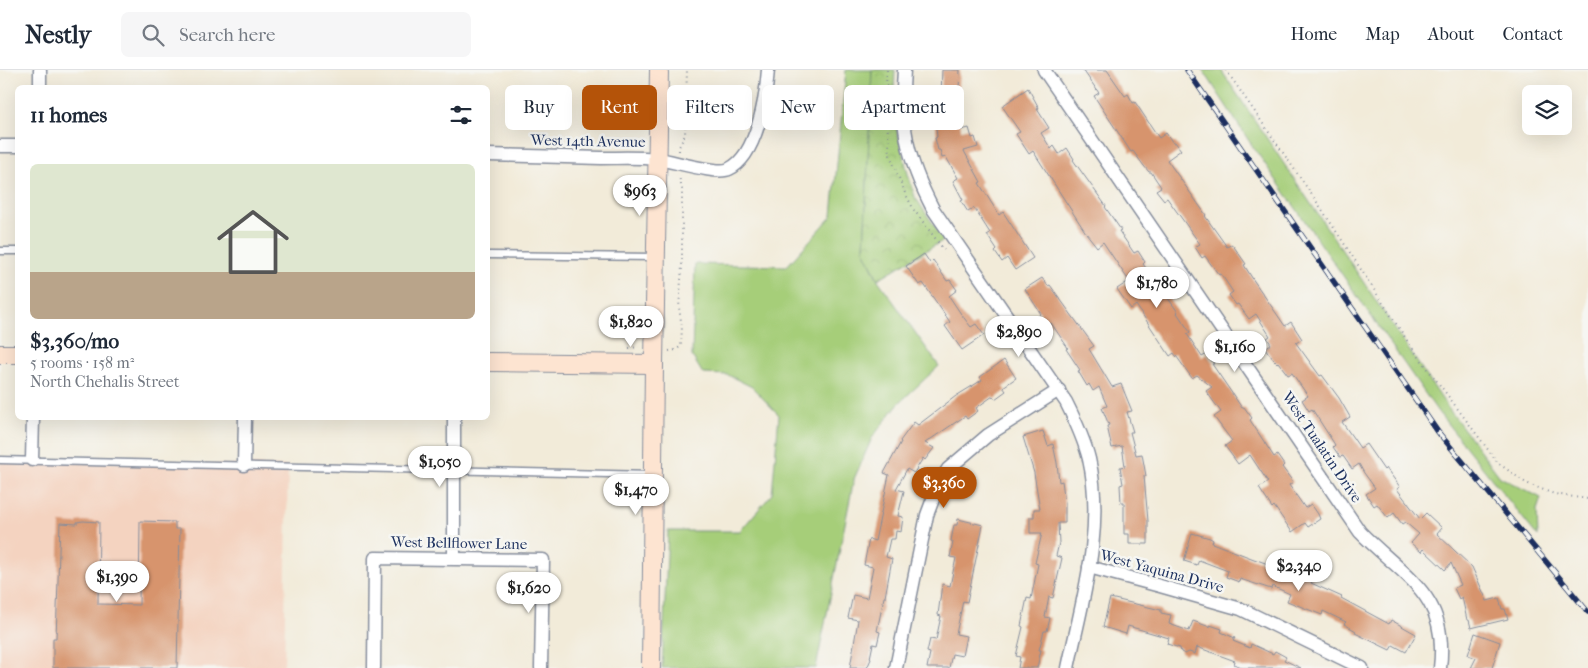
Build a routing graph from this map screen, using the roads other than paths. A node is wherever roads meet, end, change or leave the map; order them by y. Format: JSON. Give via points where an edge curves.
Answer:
{"nodes":[{"id":1,"x":40,"y":70,"type":"edge"},
{"id":2,"x":659,"y":70,"type":"edge"},
{"id":3,"x":768,"y":70,"type":"edge"},
{"id":4,"x":904,"y":70,"type":"edge"},
{"id":5,"x":1044,"y":70,"type":"edge"},
{"id":6,"x":40,"y":85,"type":"edge"},
{"id":7,"x":0,"y":146,"type":"edge"},
{"id":8,"x":15,"y":146,"type":"edge"},
{"id":9,"x":490,"y":155,"type":"edge"},
{"id":10,"x":658,"y":159,"type":"junction"},
{"id":11,"x":0,"y":251,"type":"edge"},
{"id":12,"x":15,"y":251,"type":"edge"},
{"id":13,"x":490,"y":255,"type":"edge"},
{"id":14,"x":656,"y":257,"type":"junction"},
{"id":15,"x":0,"y":354,"type":"edge"},
{"id":16,"x":15,"y":354,"type":"edge"},
{"id":17,"x":490,"y":362,"type":"edge"},
{"id":18,"x":654,"y":364,"type":"junction"},
{"id":19,"x":1059,"y":390,"type":"junction"},
{"id":20,"x":33,"y":420,"type":"edge"},
{"id":21,"x":245,"y":420,"type":"edge"},
{"id":22,"x":454,"y":420,"type":"edge"},
{"id":23,"x":0,"y":460,"type":"edge"},
{"id":24,"x":32,"y":460,"type":"junction"},
{"id":25,"x":244,"y":465,"type":"junction"},
{"id":26,"x":453,"y":470,"type":"junction"},
{"id":27,"x":653,"y":475,"type":"junction"},
{"id":28,"x":454,"y":558,"type":"junction"},
{"id":29,"x":1089,"y":568,"type":"junction"},
{"id":30,"x":374,"y":668,"type":"edge"},
{"id":31,"x":541,"y":668,"type":"edge"},
{"id":32,"x":651,"y":668,"type":"edge"},
{"id":33,"x":896,"y":668,"type":"edge"},
{"id":34,"x":1068,"y":668,"type":"edge"},
{"id":35,"x":1362,"y":668,"type":"edge"},
{"id":36,"x":1440,"y":668,"type":"edge"}],
"edges":[{"from":1,"to":6,"type":"street"},
{"from":2,"to":10,"type":"street"},
{"from":3,"to":10,"type":"street","name":"West 14th Avenue","via":[[756,132],[737,163],[722,171]]},
{"from":4,"to":19,"type":"street","via":[[904,127],[922,189],[932,209]]},
{"from":5,"to":36,"type":"street","name":"West Tualatin Drive","via":[[1360,532],[1424,593],[1439,629]]},
{"from":7,"to":8,"type":"street"},
{"from":9,"to":10,"type":"street","name":"West 14th Avenue"},
{"from":10,"to":14,"type":"street"},
{"from":11,"to":12,"type":"lane"},
{"from":13,"to":14,"type":"lane"},
{"from":14,"to":18,"type":"street"},
{"from":15,"to":16,"type":"street"},
{"from":17,"to":18,"type":"street"},
{"from":18,"to":27,"type":"street"},
{"from":19,"to":29,"type":"street","via":[[1078,428],[1092,474],[1093,532]]},
{"from":19,"to":33,"type":"street","via":[[988,435],[948,469],[928,515]]},
{"from":20,"to":24,"type":"street"},
{"from":21,"to":25,"type":"street"},
{"from":22,"to":26,"type":"street"},
{"from":23,"to":24,"type":"lane"},
{"from":24,"to":25,"type":"lane"},
{"from":25,"to":26,"type":"lane"},
{"from":26,"to":27,"type":"lane"},
{"from":26,"to":28,"type":"street"},
{"from":27,"to":32,"type":"street"},
{"from":28,"to":30,"type":"street","name":"West Bellflower Lane","via":[[375,558]]},
{"from":28,"to":31,"type":"street","name":"West Bellflower Lane","via":[[543,560]]},
{"from":29,"to":34,"type":"street"},
{"from":29,"to":35,"type":"street","name":"West Yaquina Drive","via":[[1241,609]]}]}
